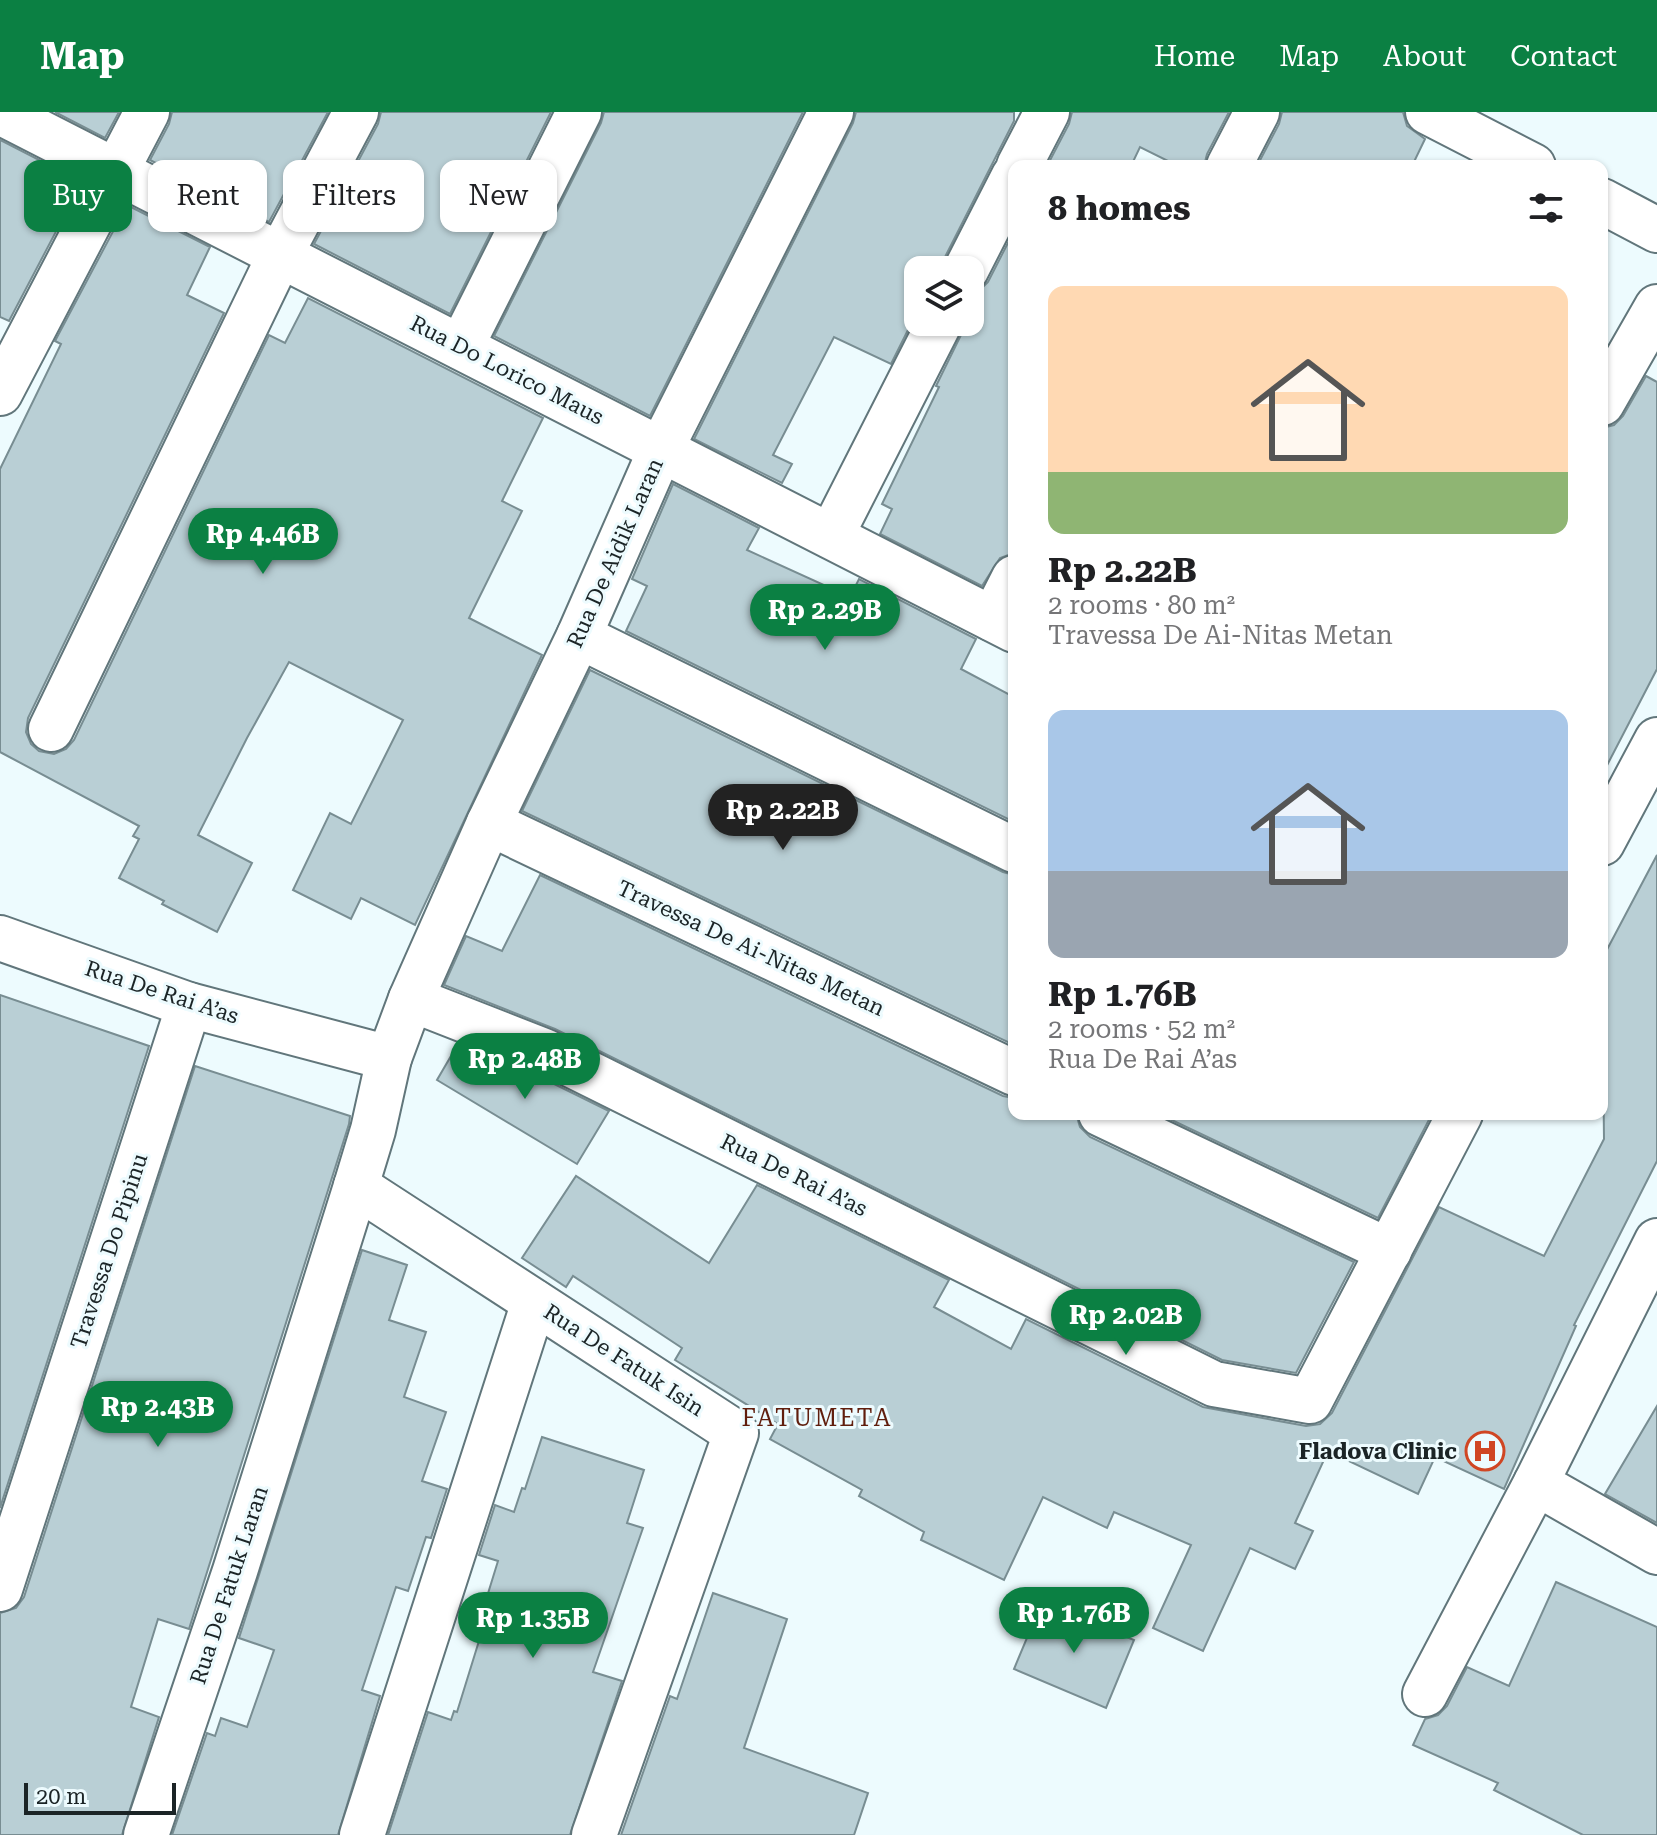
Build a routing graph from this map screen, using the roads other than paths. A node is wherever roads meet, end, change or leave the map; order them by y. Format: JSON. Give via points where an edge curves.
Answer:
{"nodes":[{"id":1,"x":0,"y":112,"type":"edge"},
{"id":2,"x":147,"y":112,"type":"edge"},
{"id":3,"x":356,"y":112,"type":"edge"},
{"id":4,"x":579,"y":112,"type":"edge"},
{"id":5,"x":831,"y":112,"type":"edge"},
{"id":6,"x":1047,"y":112,"type":"edge"},
{"id":7,"x":1257,"y":112,"type":"edge"},
{"id":8,"x":1428,"y":112,"type":"edge"},
{"id":9,"x":94,"y":160,"type":"edge"},
{"id":10,"x":122,"y":160,"type":"edge"},
{"id":11,"x":1022,"y":160,"type":"edge"},
{"id":12,"x":1232,"y":160,"type":"edge"},
{"id":13,"x":1521,"y":160,"type":"edge"},
{"id":14,"x":132,"y":179,"type":"edge"},
{"id":15,"x":1008,"y":188,"type":"edge"},
{"id":16,"x":1608,"y":204,"type":"edge"},
{"id":17,"x":1657,"y":230,"type":"edge"},
{"id":18,"x":78,"y":232,"type":"edge"},
{"id":19,"x":280,"y":255,"type":"junction"},
{"id":20,"x":973,"y":256,"type":"edge"},
{"id":21,"x":1657,"y":307,"type":"edge"},
{"id":22,"x":933,"y":336,"type":"edge"},
{"id":23,"x":12,"y":339,"type":"edge"},
{"id":24,"x":461,"y":347,"type":"junction"},
{"id":25,"x":0,"y":393,"type":"edge"},
{"id":26,"x":1608,"y":393,"type":"edge"},
{"id":27,"x":661,"y":449,"type":"junction"},
{"id":28,"x":831,"y":536,"type":"junction"},
{"id":29,"x":1008,"y":603,"type":"edge"},
{"id":30,"x":1003,"y":624,"type":"edge"},
{"id":31,"x":579,"y":636,"type":"junction"},
{"id":32,"x":51,"y":729,"type":"dead end"},
{"id":33,"x":1657,"y":740,"type":"edge"},
{"id":34,"x":489,"y":823,"type":"junction"},
{"id":35,"x":1608,"y":832,"type":"edge"},
{"id":36,"x":1008,"y":847,"type":"edge"},
{"id":37,"x":0,"y":938,"type":"edge"},
{"id":38,"x":411,"y":999,"type":"junction"},
{"id":39,"x":189,"y":1005,"type":"junction"},
{"id":40,"x":389,"y":1058,"type":"junction"},
{"id":41,"x":1008,"y":1070,"type":"edge"},
{"id":42,"x":1114,"y":1120,"type":"edge"},
{"id":43,"x":1457,"y":1120,"type":"edge"},
{"id":44,"x":356,"y":1186,"type":"junction"},
{"id":45,"x":1657,"y":1241,"type":"edge"},
{"id":46,"x":1389,"y":1251,"type":"junction"},
{"id":47,"x":534,"y":1302,"type":"junction"},
{"id":48,"x":1643,"y":1303,"type":"edge"},
{"id":49,"x":1536,"y":1483,"type":"junction"},
{"id":50,"x":1657,"y":1552,"type":"edge"},
{"id":51,"x":0,"y":1589,"type":"edge"},
{"id":52,"x":1425,"y":1694,"type":"dead end"},
{"id":53,"x":146,"y":1835,"type":"edge"},
{"id":54,"x":362,"y":1835,"type":"edge"},
{"id":55,"x":594,"y":1835,"type":"edge"}],
"edges":[{"from":1,"to":9,"type":"street","name":"Rua Do Lorico Maus"},
{"from":2,"to":10,"type":"street"},
{"from":3,"to":19,"type":"street"},
{"from":4,"to":24,"type":"street"},
{"from":5,"to":27,"type":"street","name":"Rua De Aidik Laran"},
{"from":6,"to":11,"type":"street"},
{"from":7,"to":12,"type":"street"},
{"from":8,"to":13,"type":"street"},
{"from":14,"to":19,"type":"street","name":"Rua Do Lorico Maus"},
{"from":15,"to":20,"type":"street"},
{"from":16,"to":17,"type":"street"},
{"from":18,"to":23,"type":"street"},
{"from":19,"to":24,"type":"street","name":"Rua Do Lorico Maus"},
{"from":19,"to":32,"type":"street"},
{"from":21,"to":26,"type":"street"},
{"from":22,"to":28,"type":"street"},
{"from":23,"to":25,"type":"street"},
{"from":24,"to":27,"type":"street","name":"Rua Do Lorico Maus"},
{"from":27,"to":28,"type":"street","name":"Rua Do Lorico Maus"},
{"from":27,"to":31,"type":"street","name":"Rua De Aidik Laran"},
{"from":28,"to":30,"type":"street","name":"Rua Do Lorico Maus"},
{"from":29,"to":30,"type":"street"},
{"from":31,"to":34,"type":"street","name":"Rua De Aidik Laran"},
{"from":31,"to":36,"type":"street"},
{"from":33,"to":35,"type":"street"},
{"from":34,"to":38,"type":"street","name":"Rua De Aidik Laran"},
{"from":34,"to":41,"type":"street","name":"Travessa De Ai-Nitas Metan"},
{"from":37,"to":39,"type":"street","name":"Rua De Rai A’as"},
{"from":38,"to":40,"type":"street"},
{"from":38,"to":46,"type":"street","name":"Rua De Rai A’as","via":[[544,1051],[1214,1384],[1310,1401]]},
{"from":39,"to":40,"type":"street","name":"Rua De Rai A’as"},
{"from":39,"to":51,"type":"street","name":"Travessa Do Pipinu"},
{"from":40,"to":44,"type":"street","name":"Rua De Fatuk Laran"},
{"from":42,"to":46,"type":"street"},
{"from":43,"to":46,"type":"street","name":"Rua De Rai A’as"},
{"from":44,"to":47,"type":"street","name":"Rua De Fatuk Isin"},
{"from":44,"to":53,"type":"street","name":"Rua De Fatuk Laran"},
{"from":45,"to":48,"type":"street"},
{"from":47,"to":54,"type":"street"},
{"from":47,"to":55,"type":"street","name":"Rua De Fatuk Isin","via":[[736,1433]]},
{"from":48,"to":49,"type":"street"},
{"from":49,"to":50,"type":"street"},
{"from":49,"to":52,"type":"street"}]}
